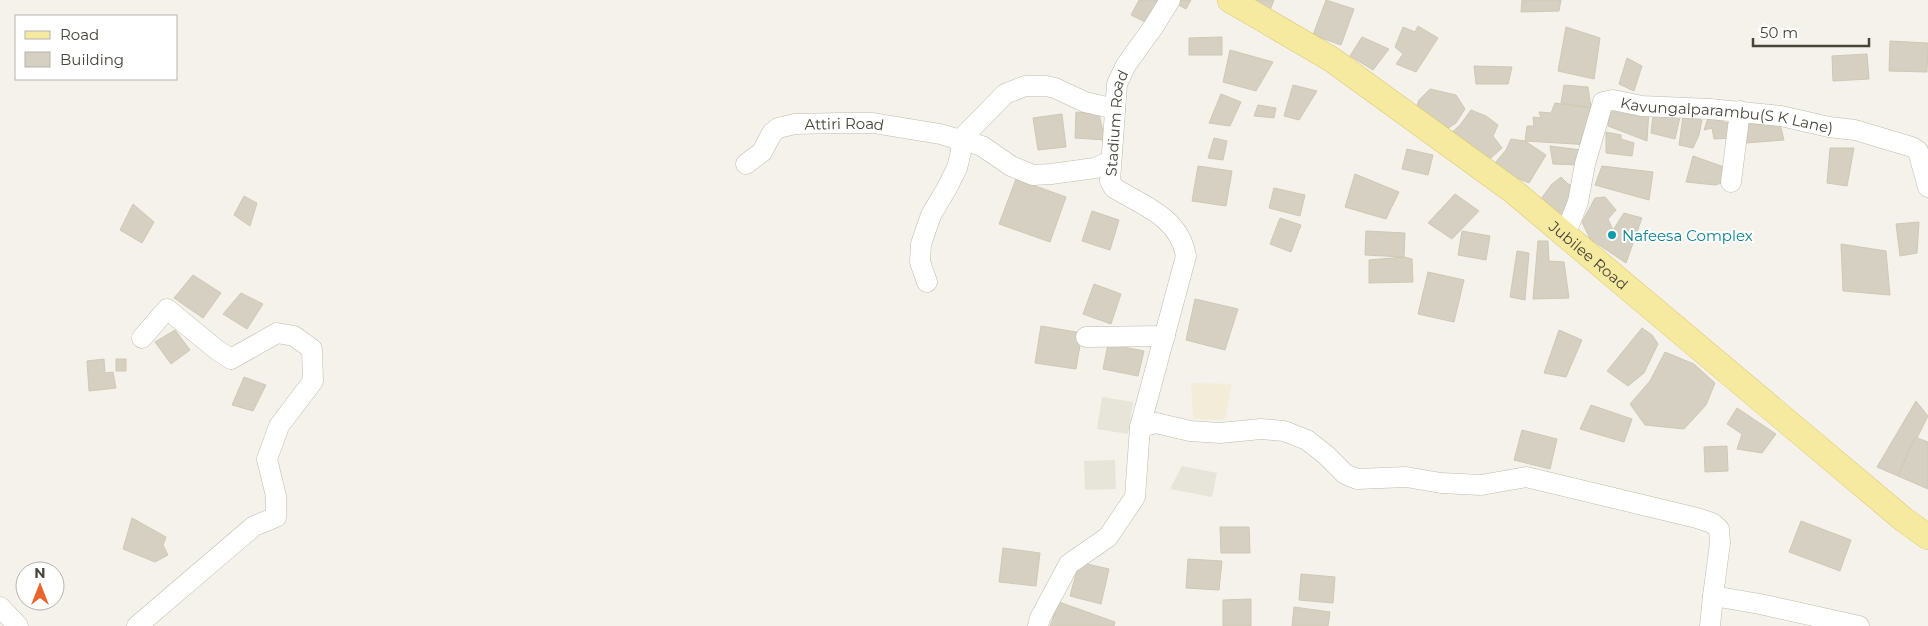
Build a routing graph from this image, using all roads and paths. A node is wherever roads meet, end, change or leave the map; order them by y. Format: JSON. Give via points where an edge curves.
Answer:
{"nodes":[{"id":1,"x":1170,"y":0,"type":"edge"},
{"id":2,"x":1230,"y":0,"type":"edge"},
{"id":3,"x":1115,"y":109,"type":"junction"},
{"id":4,"x":1740,"y":111,"type":"junction"},
{"id":5,"x":960,"y":140,"type":"junction"},
{"id":6,"x":1111,"y":161,"type":"junction"},
{"id":7,"x":746,"y":164,"type":"dead end"},
{"id":8,"x":1731,"y":182,"type":"dead end"},
{"id":9,"x":1928,"y":187,"type":"edge"},
{"id":10,"x":1565,"y":235,"type":"junction"},
{"id":11,"x":928,"y":282,"type":"dead end"},
{"id":12,"x":1165,"y":336,"type":"junction"},
{"id":13,"x":1086,"y":337,"type":"dead end"},
{"id":14,"x":142,"y":338,"type":"dead end"},
{"id":15,"x":1140,"y":427,"type":"junction"},
{"id":16,"x":1928,"y":537,"type":"edge"},
{"id":17,"x":1713,"y":596,"type":"junction"},
{"id":18,"x":0,"y":607,"type":"edge"},
{"id":19,"x":18,"y":626,"type":"edge"},
{"id":20,"x":137,"y":626,"type":"edge"},
{"id":21,"x":1038,"y":626,"type":"edge"},
{"id":22,"x":1710,"y":626,"type":"edge"},
{"id":23,"x":1859,"y":626,"type":"edge"}],
"edges":[{"from":1,"to":3,"type":"street","name":"Stadium Road","via":[[1126,65],[1117,84]]},
{"from":2,"to":10,"type":"main road","name":"Jubilee Road","via":[[1331,59],[1513,191]]},
{"from":3,"to":5,"type":"street","via":[[1085,102],[1055,88],[1025,86],[1005,94]]},
{"from":3,"to":6,"type":"street","name":"Stadium Road"},
{"from":4,"to":8,"type":"street"},
{"from":4,"to":9,"type":"street","name":"Kavungalparambu(S K Lane)","via":[[1855,130],[1912,147],[1918,151]]},
{"from":4,"to":10,"type":"street","name":"Kavungalparambu(S K Lane)","via":[[1642,106],[1613,100],[1603,102],[1578,202]]},
{"from":5,"to":6,"type":"street","name":"Attiri Road","via":[[982,146],[1011,166],[1033,175],[1096,168]]},
{"from":5,"to":7,"type":"street","name":"Attiri Road","via":[[873,123],[794,124],[778,128],[762,152]]},
{"from":5,"to":11,"type":"street","via":[[957,168],[930,215],[921,244],[920,262]]},
{"from":6,"to":12,"type":"street","name":"Stadium Road","via":[[1110,181],[1114,188],[1164,216],[1184,243],[1186,256]]},
{"from":10,"to":16,"type":"main road","name":"Jubilee Road"},
{"from":12,"to":13,"type":"street"},
{"from":12,"to":15,"type":"street","name":"Stadium Road"},
{"from":14,"to":20,"type":"street","via":[[166,309],[231,359],[277,333],[294,336],[312,349],[313,381],[279,426],[267,459],[276,496],[276,517],[254,526]]},
{"from":15,"to":17,"type":"street","via":[[1156,424],[1220,433],[1261,429],[1284,431],[1306,440],[1345,474],[1357,479],[1406,478],[1481,486],[1526,477],[1697,518],[1719,529]]},
{"from":15,"to":21,"type":"street","name":"Stadium Road","via":[[1135,497],[1108,537],[1069,564]]},
{"from":17,"to":22,"type":"street"},
{"from":17,"to":23,"type":"street"},
{"from":18,"to":19,"type":"street"}]}
